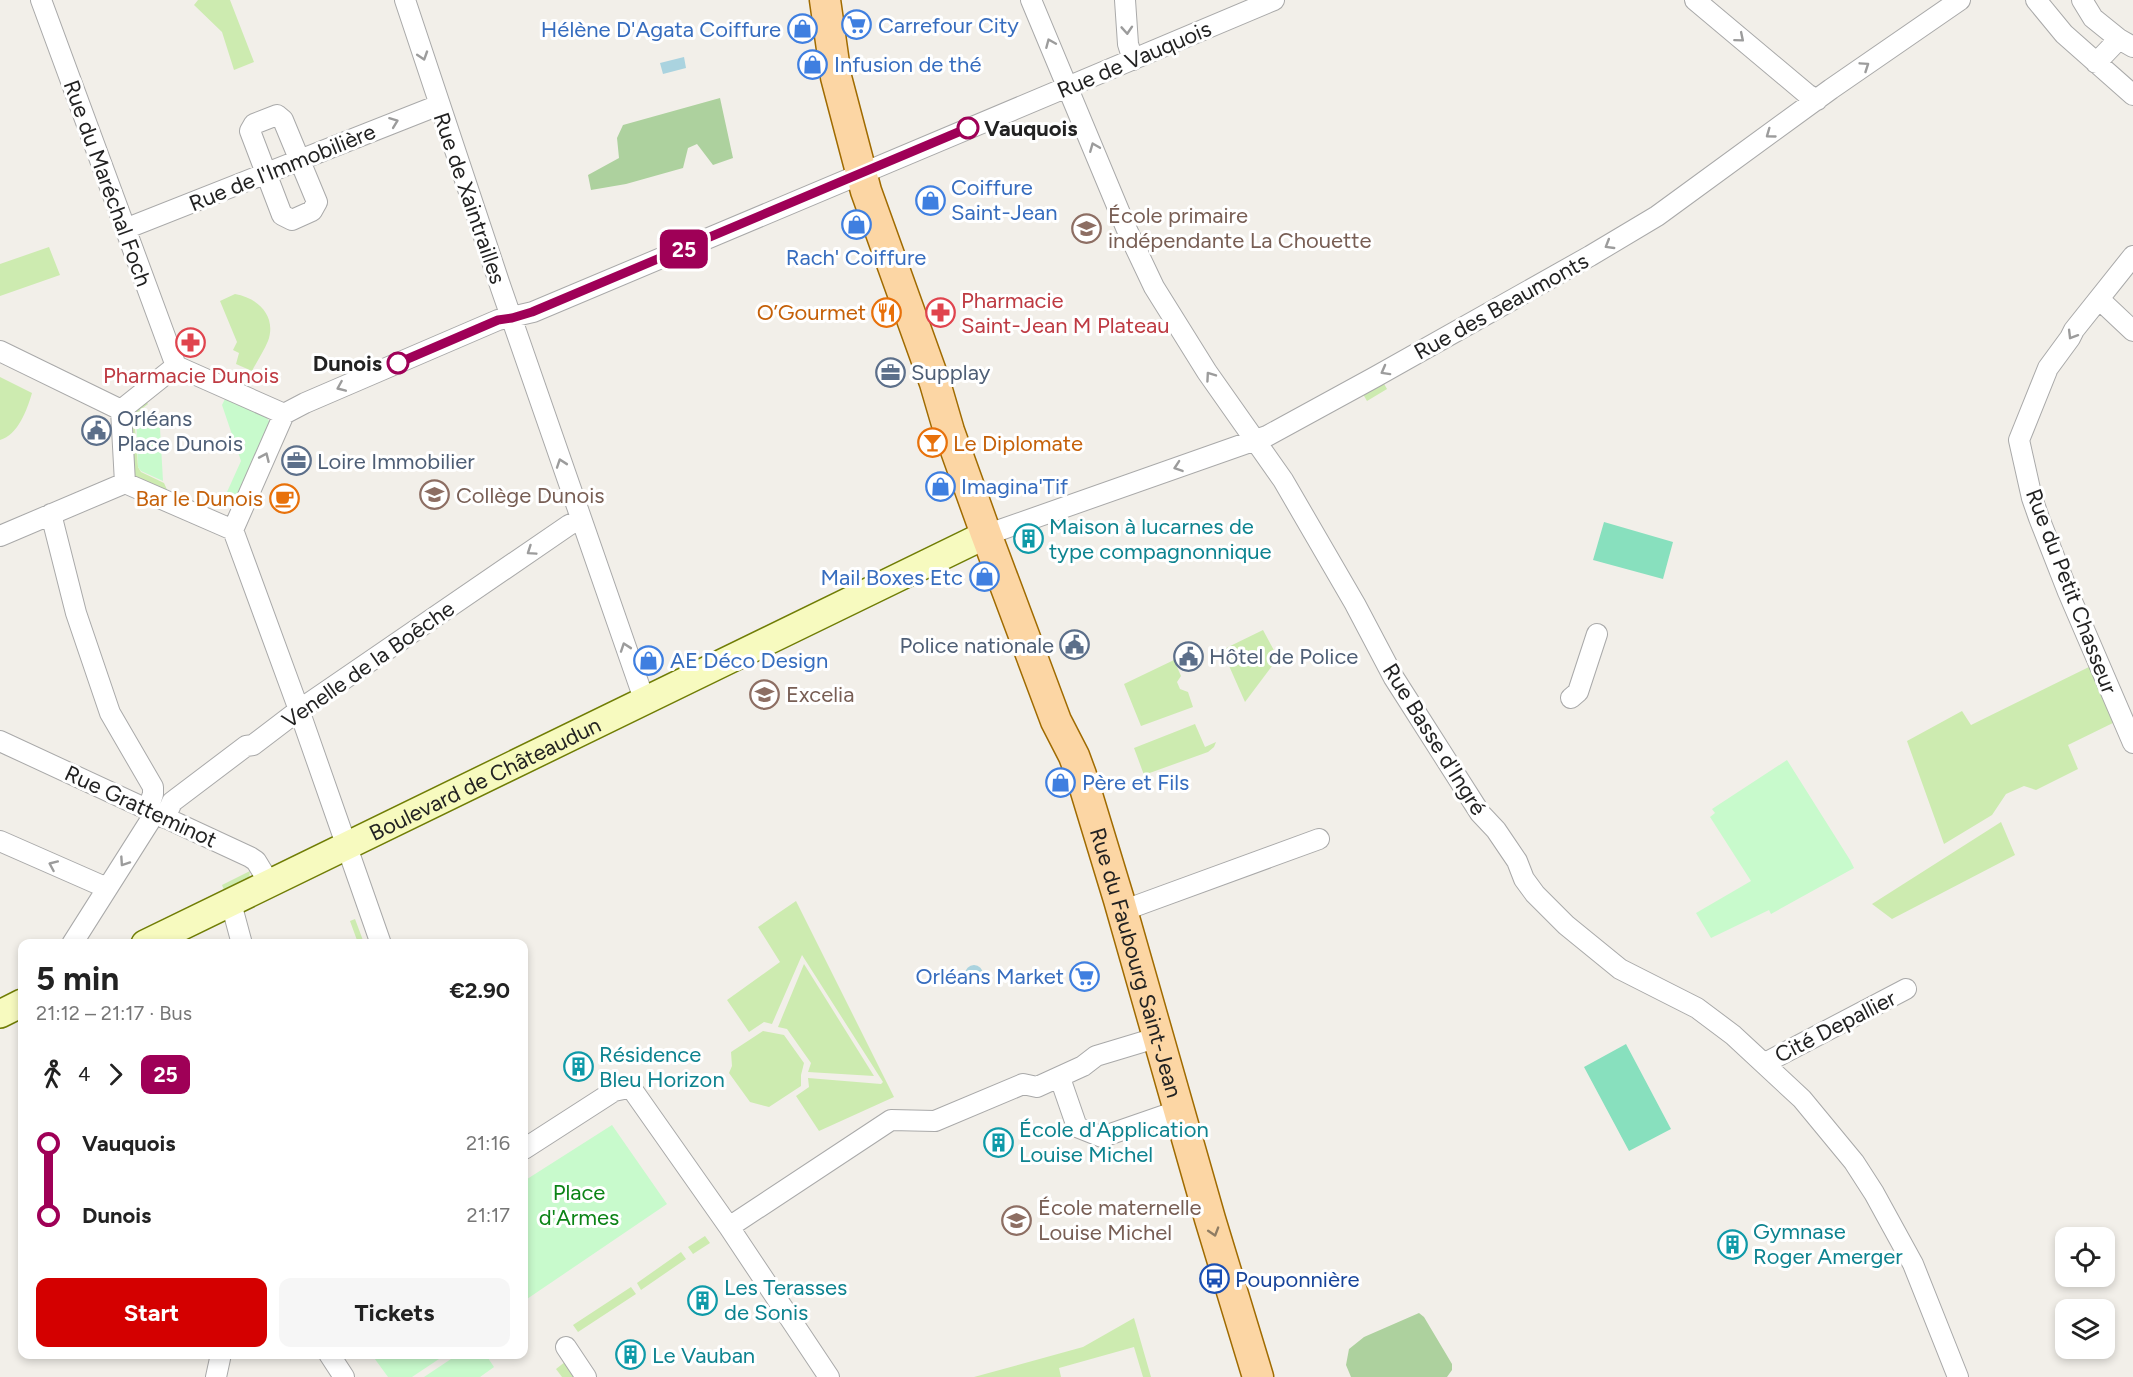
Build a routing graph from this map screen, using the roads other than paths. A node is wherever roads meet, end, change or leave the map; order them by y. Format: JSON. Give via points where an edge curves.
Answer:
{"nodes":[{"id":1,"x":41,"y":0,"type":"edge"},
{"id":2,"x":405,"y":0,"type":"edge"},
{"id":3,"x":825,"y":0,"type":"edge"},
{"id":4,"x":1031,"y":0,"type":"edge"},
{"id":5,"x":1125,"y":0,"type":"edge"},
{"id":6,"x":1274,"y":0,"type":"edge"},
{"id":7,"x":1695,"y":0,"type":"edge"},
{"id":8,"x":1960,"y":0,"type":"edge"},
{"id":9,"x":2036,"y":0,"type":"edge"},
{"id":10,"x":2082,"y":0,"type":"edge"},
{"id":11,"x":2126,"y":43,"type":"edge"},
{"id":12,"x":1133,"y":60,"type":"junction"},
{"id":13,"x":2096,"y":63,"type":"junction"},
{"id":14,"x":1069,"y":87,"type":"junction"},
{"id":15,"x":2133,"y":95,"type":"edge"},
{"id":16,"x":1817,"y":100,"type":"junction"},
{"id":17,"x":439,"y":105,"type":"junction"},
{"id":18,"x":300,"y":159,"type":"junction"},
{"id":19,"x":265,"y":173,"type":"junction"},
{"id":20,"x":860,"y":173,"type":"junction"},
{"id":21,"x":125,"y":229,"type":"junction"},
{"id":22,"x":2133,"y":256,"type":"edge"},
{"id":23,"x":2099,"y":299,"type":"junction"},
{"id":24,"x":512,"y":318,"type":"junction"},
{"id":25,"x":2133,"y":331,"type":"edge"},
{"id":26,"x":0,"y":351,"type":"edge"},
{"id":27,"x":176,"y":366,"type":"junction"},
{"id":28,"x":121,"y":410,"type":"junction"},
{"id":29,"x":284,"y":414,"type":"junction"},
{"id":30,"x":1254,"y":440,"type":"junction"},
{"id":31,"x":125,"y":483,"type":"junction"},
{"id":32,"x":51,"y":514,"type":"junction"},
{"id":33,"x":580,"y":520,"type":"junction"},
{"id":34,"x":233,"y":530,"type":"junction"},
{"id":35,"x":0,"y":536,"type":"edge"},
{"id":36,"x":991,"y":539,"type":"junction"},
{"id":37,"x":1597,"y":634,"type":"dead end"},
{"id":38,"x":1571,"y":698,"type":"dead end"},
{"id":39,"x":645,"y":702,"type":"junction"},
{"id":40,"x":299,"y":710,"type":"junction"},
{"id":41,"x":0,"y":741,"type":"edge"},
{"id":42,"x":2133,"y":743,"type":"edge"},
{"id":43,"x":1074,"y":756,"type":"junction"},
{"id":44,"x":156,"y":813,"type":"junction"},
{"id":45,"x":1319,"y":839,"type":"dead end"},
{"id":46,"x":0,"y":841,"type":"edge"},
{"id":47,"x":347,"y":847,"type":"junction"},
{"id":48,"x":270,"y":884,"type":"junction"},
{"id":49,"x":107,"y":888,"type":"junction"},
{"id":50,"x":231,"y":903,"type":"junction"},
{"id":51,"x":1122,"y":911,"type":"junction"},
{"id":52,"x":75,"y":939,"type":"edge"},
{"id":53,"x":155,"y":939,"type":"edge"},
{"id":54,"x":241,"y":939,"type":"edge"},
{"id":55,"x":379,"y":939,"type":"edge"},
{"id":56,"x":1906,"y":989,"type":"dead end"},
{"id":57,"x":18,"y":1005,"type":"edge"},
{"id":58,"x":0,"y":1014,"type":"edge"},
{"id":59,"x":1159,"y":1037,"type":"junction"},
{"id":60,"x":1764,"y":1062,"type":"junction"},
{"id":61,"x":1060,"y":1078,"type":"junction"},
{"id":62,"x":1181,"y":1112,"type":"junction"},
{"id":63,"x":528,"y":1146,"type":"edge"},
{"id":64,"x":729,"y":1227,"type":"junction"},
{"id":65,"x":566,"y":1347,"type":"dead end"},
{"id":66,"x":220,"y":1359,"type":"edge"},
{"id":67,"x":332,"y":1359,"type":"edge"},
{"id":68,"x":821,"y":1374,"type":"edge"},
{"id":69,"x":216,"y":1377,"type":"edge"},
{"id":70,"x":344,"y":1377,"type":"edge"},
{"id":71,"x":586,"y":1377,"type":"edge"},
{"id":72,"x":1258,"y":1377,"type":"edge"},
{"id":73,"x":1958,"y":1377,"type":"edge"}],
"edges":[{"from":1,"to":21,"type":"street","name":"Rue du Maréchal Foch"},
{"from":2,"to":17,"type":"street","name":"Rue de Xaintrailles","one_way":true},
{"from":3,"to":20,"type":"main road","name":"Rue du Faubourg Saint-Jean","via":[[836,76]]},
{"from":14,"to":4,"type":"street","name":"Rue Basse d'Ingré","one_way":true},
{"from":5,"to":12,"type":"street","one_way":true},
{"from":6,"to":12,"type":"street","name":"Rue de Vauquois"},
{"from":7,"to":16,"type":"street","one_way":true},
{"from":16,"to":8,"type":"street","name":"Rue des Beaumonts","one_way":true},
{"from":9,"to":13,"type":"street","via":[[2064,34]]},
{"from":10,"to":11,"type":"street","via":[[2093,18]]},
{"from":11,"to":13,"type":"street"},
{"from":12,"to":14,"type":"street","name":"Rue de Vauquois"},
{"from":13,"to":15,"type":"street"},
{"from":14,"to":20,"type":"street","name":"Rue de Vauquois"},
{"from":30,"to":14,"type":"street","name":"Rue Basse d'Ingré","one_way":true,"via":[[1154,287]]},
{"from":16,"to":30,"type":"street","name":"Rue des Beaumonts","one_way":true,"via":[[1657,216],[1610,245]]},
{"from":18,"to":17,"type":"street","name":"Rue de l'Immobilière","one_way":true},
{"from":17,"to":24,"type":"street","name":"Rue de Xaintrailles"},
{"from":18,"to":19,"type":"street","name":"Rue de l'Immobilière"},
{"from":18,"to":19,"type":"street","via":[[283,120],[277,115],[254,124],[250,131]]},
{"from":18,"to":19,"type":"street","via":[[317,202],[312,211],[292,220],[282,215]]},
{"from":19,"to":21,"type":"street","name":"Rue de l'Immobilière"},
{"from":20,"to":24,"type":"street","name":"Rue de Vauquois"},
{"from":20,"to":36,"type":"main road","name":"Rue du Faubourg Saint-Jean","via":[[935,382],[955,420]]},
{"from":21,"to":27,"type":"street","name":"Rue du Maréchal Foch"},
{"from":22,"to":23,"type":"street","name":"Rue du Petit Chasseur"},
{"from":23,"to":25,"type":"street"},
{"from":23,"to":42,"type":"street","name":"Rue du Petit Chasseur","one_way":true,"via":[[2048,368],[2019,440],[2039,518]]},
{"from":24,"to":29,"type":"street","name":"Rue de Vauquois","one_way":true,"via":[[498,320]]},
{"from":33,"to":24,"type":"street","name":"Rue de Xaintrailles","one_way":true},
{"from":26,"to":28,"type":"street"},
{"from":27,"to":28,"type":"street"},
{"from":27,"to":29,"type":"street"},
{"from":28,"to":31,"type":"street"},
{"from":34,"to":29,"type":"street","one_way":true},
{"from":30,"to":36,"type":"street","name":"Rue des Beaumonts","one_way":true},
{"from":30,"to":60,"type":"street","name":"Rue Basse d'Ingré","via":[[1283,480],[1343,581],[1394,678],[1535,894],[1620,969],[1689,1003]]},
{"from":31,"to":32,"type":"street"},
{"from":31,"to":34,"type":"street"},
{"from":32,"to":35,"type":"street"},
{"from":32,"to":44,"type":"street","via":[[92,664],[110,713],[153,787]]},
{"from":39,"to":33,"type":"street","name":"Rue de Xaintrailles","one_way":true},
{"from":33,"to":40,"type":"street","name":"Venelle de la Boêche","one_way":true},
{"from":34,"to":40,"type":"street"},
{"from":36,"to":39,"type":"main road","name":"Boulevard de Châteaudun"},
{"from":36,"to":43,"type":"main road","name":"Rue du Faubourg Saint-Jean","via":[[1056,721]]},
{"from":36,"to":43,"type":"main road","name":"Rue du Faubourg Saint-Jean","via":[[1053,676],[1067,713]]},
{"from":37,"to":38,"type":"street","via":[[1578,692]]},
{"from":39,"to":47,"type":"main road","name":"Boulevard de Châteaudun"},
{"from":40,"to":44,"type":"street","name":"Venelle de la Boêche"},
{"from":40,"to":47,"type":"street"},
{"from":41,"to":44,"type":"street","name":"Rue Gratteminot"},
{"from":43,"to":51,"type":"main road","name":"Rue du Faubourg Saint-Jean"},
{"from":44,"to":48,"type":"street","name":"Rue Gratteminot","via":[[250,856]]},
{"from":44,"to":49,"type":"street","name":"Venelle de la Boêche","one_way":true},
{"from":45,"to":51,"type":"street"},
{"from":49,"to":46,"type":"street","one_way":true},
{"from":47,"to":48,"type":"main road","name":"Boulevard de Châteaudun"},
{"from":47,"to":55,"type":"street"},
{"from":48,"to":50,"type":"main road","name":"Boulevard de Châteaudun"},
{"from":49,"to":52,"type":"street","name":"Venelle de la Boêche"},
{"from":50,"to":53,"type":"main road","name":"Boulevard de Châteaudun"},
{"from":50,"to":54,"type":"street"},
{"from":51,"to":59,"type":"main road","name":"Rue du Faubourg Saint-Jean"},
{"from":56,"to":60,"type":"street","name":"Cité Depallier"},
{"from":57,"to":58,"type":"main road"},
{"from":59,"to":61,"type":"street","via":[[1096,1056]]},
{"from":59,"to":62,"type":"main road","name":"Rue du Faubourg Saint-Jean"},
{"from":60,"to":73,"type":"street","name":"Rue Basse d'Ingré","via":[[1802,1099],[1874,1193],[1913,1264]]},
{"from":61,"to":62,"type":"street","via":[[1077,1127],[1102,1137]]},
{"from":61,"to":64,"type":"street","via":[[1037,1087],[1023,1084],[935,1121],[891,1120]]},
{"from":62,"to":72,"type":"main road","name":"Rue du Faubourg Saint-Jean","one_way":true},
{"from":63,"to":64,"type":"street","via":[[614,1091],[628,1088],[639,1096]]},
{"from":64,"to":68,"type":"street"},
{"from":65,"to":71,"type":"street"},
{"from":66,"to":69,"type":"street"},
{"from":67,"to":70,"type":"street"}]}
